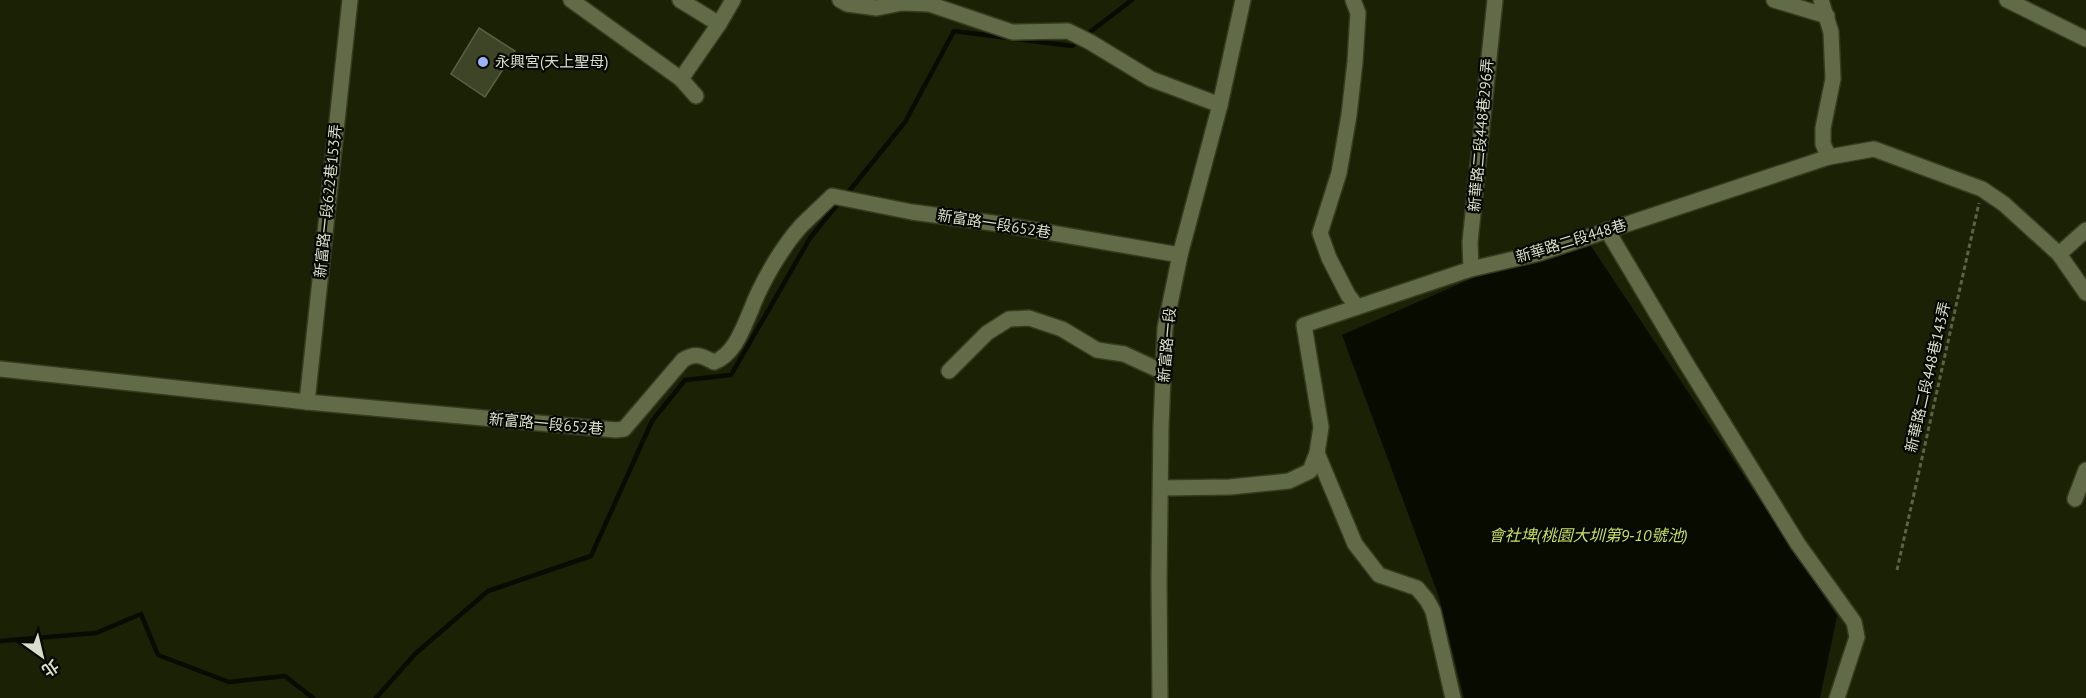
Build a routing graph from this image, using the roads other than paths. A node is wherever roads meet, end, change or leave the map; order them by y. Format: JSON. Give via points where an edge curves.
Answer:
{"nodes":[{"id":1,"x":350,"y":0,"type":"edge"},
{"id":2,"x":571,"y":0,"type":"edge"},
{"id":3,"x":680,"y":0,"type":"edge"},
{"id":4,"x":733,"y":0,"type":"edge"},
{"id":5,"x":840,"y":0,"type":"edge"},
{"id":6,"x":1243,"y":0,"type":"edge"},
{"id":7,"x":1353,"y":0,"type":"edge"},
{"id":8,"x":1495,"y":0,"type":"edge"},
{"id":9,"x":1774,"y":0,"type":"edge"},
{"id":10,"x":1821,"y":0,"type":"edge"},
{"id":11,"x":2007,"y":0,"type":"edge"},
{"id":12,"x":1827,"y":16,"type":"junction"},
{"id":13,"x":719,"y":24,"type":"junction"},
{"id":14,"x":2086,"y":39,"type":"edge"},
{"id":15,"x":681,"y":79,"type":"junction"},
{"id":16,"x":696,"y":96,"type":"dead end"},
{"id":17,"x":1220,"y":105,"type":"junction"},
{"id":18,"x":1829,"y":157,"type":"junction"},
{"id":19,"x":1607,"y":230,"type":"junction"},
{"id":20,"x":2086,"y":230,"type":"edge"},
{"id":21,"x":2059,"y":254,"type":"junction"},
{"id":22,"x":1180,"y":255,"type":"junction"},
{"id":23,"x":1471,"y":269,"type":"junction"},
{"id":24,"x":2086,"y":293,"type":"edge"},
{"id":25,"x":1357,"y":307,"type":"junction"},
{"id":26,"x":0,"y":369,"type":"edge"},
{"id":27,"x":949,"y":370,"type":"dead end"},
{"id":28,"x":1163,"y":372,"type":"junction"},
{"id":29,"x":307,"y":402,"type":"junction"},
{"id":30,"x":1317,"y":453,"type":"junction"},
{"id":31,"x":2086,"y":470,"type":"edge"},
{"id":32,"x":1161,"y":488,"type":"junction"},
{"id":33,"x":2075,"y":499,"type":"dead end"},
{"id":34,"x":1161,"y":698,"type":"edge"},
{"id":35,"x":1453,"y":698,"type":"edge"},
{"id":36,"x":1837,"y":698,"type":"edge"}],
"edges":[{"from":1,"to":29,"type":"street","name":"新富路一段622巷153弄"},
{"from":2,"to":15,"type":"street"},
{"from":3,"to":13,"type":"street"},
{"from":4,"to":13,"type":"street"},
{"from":5,"to":17,"type":"street","via":[[877,8],[902,3],[929,4],[1012,32],[1068,31],[1151,79]]},
{"from":6,"to":17,"type":"street","name":"新富路一段"},
{"from":7,"to":25,"type":"street","via":[[1358,13],[1349,115],[1339,173],[1320,233],[1329,258]]},
{"from":8,"to":23,"type":"street","name":"新華路二段448巷296弄","via":[[1470,242]]},
{"from":9,"to":12,"type":"street"},
{"from":10,"to":12,"type":"street"},
{"from":11,"to":14,"type":"street"},
{"from":12,"to":18,"type":"street","via":[[1833,79],[1822,128]]},
{"from":13,"to":15,"type":"street"},
{"from":15,"to":16,"type":"street"},
{"from":17,"to":22,"type":"street","name":"新富路一段"},
{"from":18,"to":19,"type":"street","name":"新華路二段448巷"},
{"from":18,"to":21,"type":"street","name":"新華路二段448巷","via":[[1874,149],[1982,189]]},
{"from":19,"to":23,"type":"street","name":"新華路二段448巷","via":[[1540,253]]},
{"from":19,"to":36,"type":"street","via":[[1797,544],[1854,622],[1857,637]]},
{"from":20,"to":21,"type":"street"},
{"from":21,"to":24,"type":"street","name":"新華路二段448巷"},
{"from":22,"to":28,"type":"street","name":"新富路一段","via":[[1165,328]]},
{"from":22,"to":29,"type":"street","name":"新富路一段652巷","via":[[832,196],[800,227],[760,285],[742,332],[728,353],[714,362],[699,354],[683,360],[624,429]]},
{"from":23,"to":25,"type":"street","name":"新華路二段448巷"},
{"from":25,"to":30,"type":"street","name":"新華路二段448巷","via":[[1304,325],[1321,427]]},
{"from":26,"to":29,"type":"street","name":"新富路一段652巷"},
{"from":27,"to":28,"type":"street","via":[[987,333],[1009,319],[1029,318],[1062,329],[1097,350],[1124,354]]},
{"from":28,"to":32,"type":"street","name":"新富路一段"},
{"from":30,"to":32,"type":"street","name":"新華路二段448巷","via":[[1310,471],[1289,481]]},
{"from":30,"to":35,"type":"street","via":[[1355,544],[1379,575],[1417,588],[1430,605]]},
{"from":31,"to":33,"type":"street"},
{"from":32,"to":34,"type":"street","name":"新富路一段"}]}
